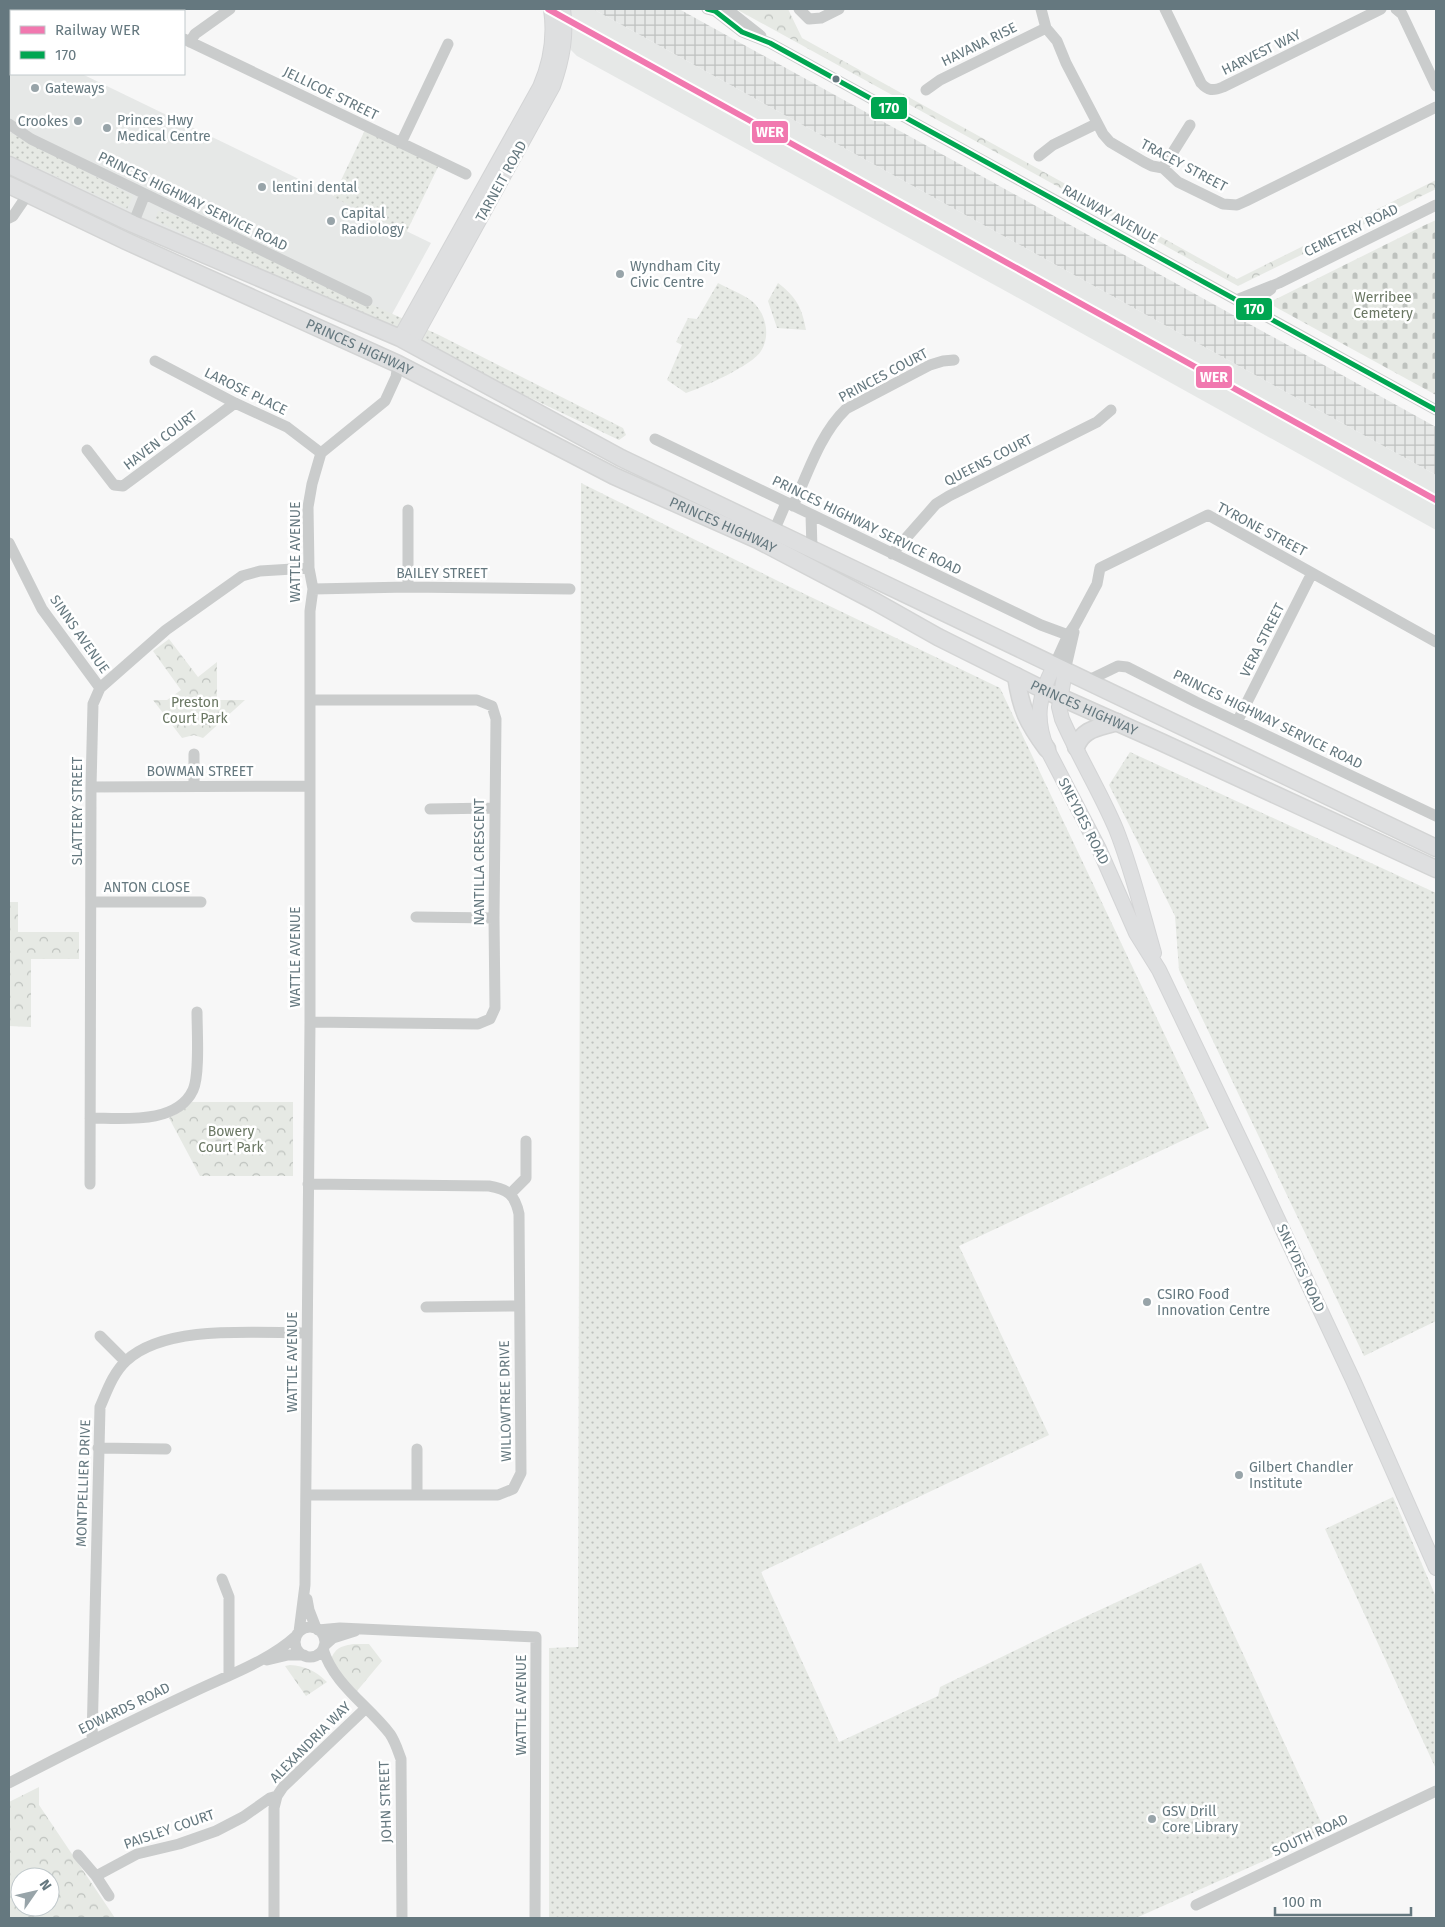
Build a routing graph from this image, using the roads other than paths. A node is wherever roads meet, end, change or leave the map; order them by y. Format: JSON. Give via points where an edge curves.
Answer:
{"nodes":[{"id":1,"x":230,"y":9,"type":"edge"},
{"id":2,"x":551,"y":9,"type":"edge"},
{"id":3,"x":563,"y":9,"type":"edge"},
{"id":4,"x":707,"y":9,"type":"edge"},
{"id":5,"x":727,"y":9,"type":"edge"},
{"id":6,"x":799,"y":9,"type":"edge"},
{"id":7,"x":839,"y":9,"type":"edge"},
{"id":8,"x":1041,"y":9,"type":"edge"},
{"id":9,"x":1165,"y":9,"type":"edge"},
{"id":10,"x":1381,"y":9,"type":"edge"},
{"id":11,"x":1396,"y":9,"type":"edge"},
{"id":12,"x":1046,"y":28,"type":"junction"},
{"id":13,"x":187,"y":40,"type":"edge"},
{"id":14,"x":770,"y":43,"type":"junction"},
{"id":15,"x":448,"y":44,"type":"dead end"},
{"id":16,"x":1436,"y":86,"type":"edge"},
{"id":17,"x":545,"y":90,"type":"junction"},
{"id":18,"x":926,"y":90,"type":"dead end"},
{"id":19,"x":1436,"y":107,"type":"edge"},
{"id":20,"x":9,"y":124,"type":"edge"},
{"id":21,"x":1096,"y":124,"type":"junction"},
{"id":22,"x":1190,"y":125,"type":"dead end"},
{"id":23,"x":401,"y":143,"type":"junction"},
{"id":24,"x":1039,"y":156,"type":"dead end"},
{"id":25,"x":9,"y":165,"type":"edge"},
{"id":26,"x":1163,"y":168,"type":"junction"},
{"id":27,"x":466,"y":174,"type":"dead end"},
{"id":28,"x":9,"y":185,"type":"edge"},
{"id":29,"x":28,"y":194,"type":"junction"},
{"id":30,"x":145,"y":194,"type":"junction"},
{"id":31,"x":1436,"y":205,"type":"edge"},
{"id":32,"x":9,"y":218,"type":"edge"},
{"id":33,"x":133,"y":224,"type":"junction"},
{"id":34,"x":126,"y":242,"type":"junction"},
{"id":35,"x":1279,"y":283,"type":"junction"},
{"id":36,"x":1236,"y":300,"type":"junction"},
{"id":37,"x":367,"y":301,"type":"dead end"},
{"id":38,"x":1248,"y":306,"type":"junction"},
{"id":39,"x":405,"y":341,"type":"junction"},
{"id":40,"x":954,"y":360,"type":"dead end"},
{"id":41,"x":155,"y":361,"type":"dead end"},
{"id":42,"x":398,"y":364,"type":"junction"},
{"id":43,"x":234,"y":403,"type":"junction"},
{"id":44,"x":1111,"y":410,"type":"dead end"},
{"id":45,"x":1436,"y":410,"type":"edge"},
{"id":46,"x":655,"y":439,"type":"dead end"},
{"id":47,"x":87,"y":450,"type":"dead end"},
{"id":48,"x":322,"y":453,"type":"junction"},
{"id":49,"x":621,"y":458,"type":"junction"},
{"id":50,"x":614,"y":476,"type":"junction"},
{"id":51,"x":790,"y":504,"type":"junction"},
{"id":52,"x":408,"y":510,"type":"dead end"},
{"id":53,"x":811,"y":514,"type":"junction"},
{"id":54,"x":774,"y":531,"type":"junction"},
{"id":55,"x":9,"y":543,"type":"edge"},
{"id":56,"x":812,"y":550,"type":"junction"},
{"id":57,"x":892,"y":554,"type":"junction"},
{"id":58,"x":787,"y":555,"type":"junction"},
{"id":59,"x":309,"y":568,"type":"junction"},
{"id":60,"x":1312,"y":573,"type":"junction"},
{"id":61,"x":408,"y":587,"type":"junction"},
{"id":62,"x":313,"y":589,"type":"junction"},
{"id":63,"x":570,"y":589,"type":"dead end"},
{"id":64,"x":1075,"y":625,"type":"junction"},
{"id":65,"x":1068,"y":635,"type":"junction"},
{"id":66,"x":1436,"y":642,"type":"edge"},
{"id":67,"x":1059,"y":668,"type":"junction"},
{"id":68,"x":1016,"y":676,"type":"junction"},
{"id":69,"x":1087,"y":681,"type":"junction"},
{"id":70,"x":100,"y":688,"type":"junction"},
{"id":71,"x":1042,"y":689,"type":"junction"},
{"id":72,"x":1061,"y":698,"type":"junction"},
{"id":73,"x":311,"y":700,"type":"junction"},
{"id":74,"x":1238,"y":720,"type":"junction"},
{"id":75,"x":1117,"y":722,"type":"junction"},
{"id":76,"x":1076,"y":747,"type":"junction"},
{"id":77,"x":1047,"y":749,"type":"junction"},
{"id":78,"x":194,"y":754,"type":"dead end"},
{"id":79,"x":194,"y":786,"type":"junction"},
{"id":80,"x":310,"y":786,"type":"junction"},
{"id":81,"x":91,"y":787,"type":"junction"},
{"id":82,"x":494,"y":808,"type":"junction"},
{"id":83,"x":430,"y":809,"type":"dead end"},
{"id":84,"x":1436,"y":816,"type":"edge"},
{"id":85,"x":1436,"y":848,"type":"edge"},
{"id":86,"x":1436,"y":869,"type":"edge"},
{"id":87,"x":92,"y":902,"type":"junction"},
{"id":88,"x":201,"y":902,"type":"dead end"},
{"id":89,"x":416,"y":917,"type":"dead end"},
{"id":90,"x":494,"y":918,"type":"junction"},
{"id":91,"x":1159,"y":970,"type":"junction"},
{"id":92,"x":197,"y":1012,"type":"dead end"},
{"id":93,"x":310,"y":1022,"type":"junction"},
{"id":94,"x":90,"y":1118,"type":"junction"},
{"id":95,"x":526,"y":1141,"type":"dead end"},
{"id":96,"x":90,"y":1184,"type":"dead end"},
{"id":97,"x":308,"y":1184,"type":"junction"},
{"id":98,"x":510,"y":1194,"type":"junction"},
{"id":99,"x":519,"y":1306,"type":"junction"},
{"id":100,"x":426,"y":1307,"type":"dead end"},
{"id":101,"x":307,"y":1333,"type":"junction"},
{"id":102,"x":100,"y":1336,"type":"dead end"},
{"id":103,"x":125,"y":1361,"type":"junction"},
{"id":104,"x":98,"y":1448,"type":"junction"},
{"id":105,"x":166,"y":1449,"type":"dead end"},
{"id":106,"x":417,"y":1449,"type":"dead end"},
{"id":107,"x":418,"y":1494,"type":"junction"},
{"id":108,"x":306,"y":1495,"type":"junction"},
{"id":109,"x":1436,"y":1568,"type":"edge"},
{"id":110,"x":222,"y":1579,"type":"dead end"},
{"id":111,"x":305,"y":1585,"type":"junction"},
{"id":112,"x":317,"y":1629,"type":"junction"},
{"id":113,"x":362,"y":1630,"type":"junction"},
{"id":114,"x":298,"y":1634,"type":"junction"},
{"id":115,"x":323,"y":1647,"type":"junction"},
{"id":116,"x":306,"y":1656,"type":"junction"},
{"id":117,"x":253,"y":1663,"type":"junction"},
{"id":118,"x":229,"y":1674,"type":"junction"},
{"id":119,"x":337,"y":1677,"type":"junction"},
{"id":120,"x":366,"y":1708,"type":"junction"},
{"id":121,"x":92,"y":1740,"type":"junction"},
{"id":122,"x":9,"y":1783,"type":"edge"},
{"id":123,"x":1436,"y":1791,"type":"edge"},
{"id":124,"x":277,"y":1796,"type":"junction"},
{"id":125,"x":78,"y":1854,"type":"dead end"},
{"id":126,"x":96,"y":1876,"type":"junction"},
{"id":127,"x":109,"y":1896,"type":"dead end"},
{"id":128,"x":1196,"y":1905,"type":"dead end"},
{"id":129,"x":274,"y":1918,"type":"edge"},
{"id":130,"x":402,"y":1918,"type":"edge"},
{"id":131,"x":536,"y":1918,"type":"edge"}],
"edges":[{"from":1,"to":13,"type":"street"},
{"from":2,"to":17,"type":"main road","name":"TARNEIT ROAD","via":[[551,54]]},
{"from":3,"to":17,"type":"main road","name":"TARNEIT ROAD","via":[[563,51],[559,69]]},
{"from":4,"to":14,"type":"street","name":"RAILWAY AVENUE","via":[[715,11],[742,32]]},
{"from":5,"to":14,"type":"street","name":"RAILWAY AVENUE"},
{"from":6,"to":7,"type":"street","via":[[809,19],[815,20]]},
{"from":8,"to":12,"type":"street","name":"TRACEY STREET"},
{"from":9,"to":10,"type":"street","name":"HARVEST WAY","via":[[1202,83],[1212,90]]},
{"from":11,"to":16,"type":"street","via":[[1402,14]]},
{"from":12,"to":18,"type":"street","name":"HAVANA RISE"},
{"from":12,"to":21,"type":"street","name":"TRACEY STREET","via":[[1058,41]]},
{"from":13,"to":23,"type":"street","name":"JELLICOE STREET"},
{"from":14,"to":36,"type":"street","name":"RAILWAY AVENUE"},
{"from":15,"to":23,"type":"street"},
{"from":17,"to":39,"type":"main road","name":"TARNEIT ROAD"},
{"from":19,"to":26,"type":"street","name":"TRACEY STREET","via":[[1237,205],[1223,204],[1178,182]]},
{"from":20,"to":30,"type":"street","name":"PRINCES HIGHWAY SERVICE ROAD","via":[[31,139]]},
{"from":21,"to":24,"type":"street"},
{"from":21,"to":26,"type":"street","name":"TRACEY STREET","via":[[1110,142],[1144,162]]},
{"from":22,"to":26,"type":"street"},
{"from":23,"to":27,"type":"street","name":"JELLICOE STREET"},
{"from":25,"to":33,"type":"highway","name":"PRINCES HIGHWAY"},
{"from":28,"to":29,"type":"highway","name":"PRINCES HIGHWAY"},
{"from":29,"to":32,"type":"street"},
{"from":29,"to":34,"type":"highway","name":"PRINCES HIGHWAY"},
{"from":30,"to":33,"type":"street"},
{"from":30,"to":37,"type":"street","name":"PRINCES HIGHWAY SERVICE ROAD"},
{"from":31,"to":35,"type":"street","name":"CEMETERY ROAD"},
{"from":33,"to":34,"type":"highway"},
{"from":33,"to":39,"type":"highway","name":"PRINCES HIGHWAY"},
{"from":34,"to":42,"type":"highway","name":"PRINCES HIGHWAY"},
{"from":35,"to":36,"type":"street","name":"CEMETERY ROAD"},
{"from":35,"to":38,"type":"street","name":"CEMETERY ROAD"},
{"from":36,"to":38,"type":"street","name":"RAILWAY AVENUE"},
{"from":38,"to":45,"type":"street","name":"RAILWAY AVENUE"},
{"from":39,"to":42,"type":"highway"},
{"from":39,"to":49,"type":"highway","name":"PRINCES HIGHWAY"},
{"from":40,"to":51,"type":"street","name":"PRINCES COURT","via":[[930,365],[846,409],[835,419]]},
{"from":41,"to":43,"type":"street","name":"LAROSE PLACE"},
{"from":42,"to":48,"type":"street","via":[[385,402]]},
{"from":42,"to":50,"type":"highway","name":"PRINCES HIGHWAY"},
{"from":43,"to":47,"type":"street","name":"HAVEN COURT","via":[[123,486],[114,485]]},
{"from":43,"to":48,"type":"street","name":"LAROSE PLACE","via":[[287,427]]},
{"from":44,"to":57,"type":"street","name":"QUEENS COURT","via":[[1097,422],[936,504]]},
{"from":46,"to":51,"type":"street","name":"PRINCES HIGHWAY SERVICE ROAD"},
{"from":48,"to":59,"type":"street","name":"WATTLE AVENUE","via":[[308,506]]},
{"from":49,"to":50,"type":"highway"},
{"from":49,"to":54,"type":"highway","name":"PRINCES HIGHWAY"},
{"from":50,"to":58,"type":"highway","name":"PRINCES HIGHWAY"},
{"from":51,"to":53,"type":"street","name":"PRINCES HIGHWAY SERVICE ROAD"},
{"from":51,"to":54,"type":"street","name":"PRINCES HIGHWAY"},
{"from":52,"to":61,"type":"street"},
{"from":53,"to":56,"type":"street"},
{"from":53,"to":57,"type":"street","name":"PRINCES HIGHWAY SERVICE ROAD"},
{"from":54,"to":56,"type":"highway","name":"PRINCES HIGHWAY"},
{"from":54,"to":58,"type":"highway"},
{"from":55,"to":70,"type":"street","name":"SINNS AVENUE","via":[[42,609]]},
{"from":56,"to":67,"type":"highway","name":"PRINCES HIGHWAY"},
{"from":57,"to":65,"type":"street","name":"PRINCES HIGHWAY SERVICE ROAD"},
{"from":58,"to":68,"type":"highway","name":"PRINCES HIGHWAY"},
{"from":59,"to":62,"type":"street","name":"WATTLE AVENUE"},
{"from":59,"to":70,"type":"street","via":[[260,570],[242,576],[166,630]]},
{"from":60,"to":64,"type":"street","name":"TYRONE STREET","via":[[1208,515],[1104,564]]},
{"from":60,"to":66,"type":"street","name":"TYRONE STREET"},
{"from":60,"to":74,"type":"street","name":"VERA STREET"},
{"from":61,"to":62,"type":"street","name":"BAILEY STREET"},
{"from":61,"to":63,"type":"street","name":"BAILEY STREET"},
{"from":62,"to":73,"type":"street","name":"WATTLE AVENUE","via":[[310,611]]},
{"from":64,"to":65,"type":"street","name":"TYRONE STREET"},
{"from":64,"to":67,"type":"street","name":"TYRONE STREET"},
{"from":65,"to":67,"type":"street","name":"TYRONE STREET"},
{"from":67,"to":69,"type":"highway","name":"PRINCES HIGHWAY"},
{"from":67,"to":71,"type":"main road","name":"SNEYDES ROAD"},
{"from":67,"to":72,"type":"main road","name":"SNEYDES ROAD"},
{"from":68,"to":71,"type":"highway","name":"PRINCES HIGHWAY"},
{"from":68,"to":77,"type":"highway","via":[[1021,706]]},
{"from":69,"to":74,"type":"street","name":"PRINCES HIGHWAY SERVICE ROAD","via":[[1118,666],[1127,667]]},
{"from":69,"to":85,"type":"highway","name":"PRINCES HIGHWAY"},
{"from":70,"to":81,"type":"street","name":"SLATTERY STREET","via":[[93,704]]},
{"from":71,"to":72,"type":"highway","name":"PRINCES HIGHWAY"},
{"from":71,"to":77,"type":"main road","name":"SNEYDES ROAD","via":[[1039,719]]},
{"from":72,"to":75,"type":"highway","name":"PRINCES HIGHWAY"},
{"from":72,"to":76,"type":"main road","name":"SNEYDES ROAD","via":[[1062,719]]},
{"from":73,"to":80,"type":"street","name":"WATTLE AVENUE"},
{"from":73,"to":82,"type":"street","name":"NANTILLA CRESCENT","via":[[477,700],[492,706],[496,719]]},
{"from":74,"to":84,"type":"street","name":"PRINCES HIGHWAY SERVICE ROAD"},
{"from":75,"to":76,"type":"highway","via":[[1087,732]]},
{"from":75,"to":86,"type":"highway","name":"PRINCES HIGHWAY"},
{"from":76,"to":91,"type":"main road","name":"SNEYDES ROAD","via":[[1116,830]]},
{"from":77,"to":91,"type":"main road","name":"SNEYDES ROAD","via":[[1099,849],[1136,933]]},
{"from":78,"to":79,"type":"street"},
{"from":79,"to":80,"type":"street","name":"BOWMAN STREET"},
{"from":79,"to":81,"type":"street","name":"BOWMAN STREET"},
{"from":80,"to":93,"type":"street","name":"WATTLE AVENUE"},
{"from":81,"to":87,"type":"street","name":"SLATTERY STREET"},
{"from":82,"to":83,"type":"street"},
{"from":82,"to":90,"type":"street","name":"NANTILLA CRESCENT"},
{"from":87,"to":88,"type":"street","name":"ANTON CLOSE"},
{"from":87,"to":94,"type":"street","name":"SLATTERY STREET"},
{"from":89,"to":90,"type":"street"},
{"from":90,"to":93,"type":"street","name":"NANTILLA CRESCENT","via":[[495,1008],[490,1019],[478,1024]]},
{"from":91,"to":109,"type":"main road","name":"SNEYDES ROAD","via":[[1353,1380]]},
{"from":92,"to":94,"type":"street","via":[[194,1089],[181,1104],[164,1114],[144,1118]]},
{"from":93,"to":97,"type":"street","name":"WATTLE AVENUE"},
{"from":94,"to":96,"type":"street","name":"SLATTERY STREET"},
{"from":95,"to":98,"type":"street","via":[[526,1178]]},
{"from":97,"to":98,"type":"street","via":[[489,1186],[503,1188]]},
{"from":97,"to":101,"type":"street","name":"WATTLE AVENUE"},
{"from":98,"to":99,"type":"street","name":"WILLOWTREE DRIVE","via":[[519,1214]]},
{"from":99,"to":100,"type":"street"},
{"from":99,"to":107,"type":"street","name":"WILLOWTREE DRIVE","via":[[521,1473],[513,1489],[498,1495]]},
{"from":101,"to":103,"type":"street","name":"MONTPELLIER DRIVE","via":[[206,1334],[165,1340],[144,1348]]},
{"from":101,"to":108,"type":"street","name":"WATTLE AVENUE"},
{"from":102,"to":103,"type":"street"},
{"from":103,"to":104,"type":"street","name":"MONTPELLIER DRIVE","via":[[110,1382],[100,1407]]},
{"from":104,"to":105,"type":"street"},
{"from":104,"to":121,"type":"street","name":"MONTPELLIER DRIVE"},
{"from":106,"to":107,"type":"street"},
{"from":107,"to":108,"type":"street","name":"WILLOWTREE DRIVE"},
{"from":108,"to":111,"type":"street","name":"WATTLE AVENUE"},
{"from":110,"to":118,"type":"street","via":[[229,1597]]},
{"from":111,"to":112,"type":"street","name":"WATTLE AVENUE","via":[[309,1610]]},
{"from":111,"to":114,"type":"street","name":"WATTLE AVENUE"},
{"from":112,"to":113,"type":"street","name":"WATTLE AVENUE"},
{"from":112,"to":114,"type":"street","via":[[307,1627]]},
{"from":112,"to":115,"type":"street","via":[[324,1637]]},
{"from":113,"to":115,"type":"street","name":"WATTLE AVENUE","via":[[333,1638]]},
{"from":113,"to":131,"type":"street","name":"WATTLE AVENUE","via":[[536,1637]]},
{"from":114,"to":116,"type":"street","via":[[295,1640],[297,1650]]},
{"from":114,"to":117,"type":"street","name":"EDWARDS ROAD","via":[[281,1648]]},
{"from":115,"to":116,"type":"street","via":[[317,1655]]},
{"from":115,"to":119,"type":"street","name":"JOHN STREET","via":[[327,1662]]},
{"from":116,"to":117,"type":"street","name":"EDWARDS ROAD","via":[[288,1655]]},
{"from":116,"to":119,"type":"street","name":"JOHN STREET"},
{"from":117,"to":118,"type":"street","name":"EDWARDS ROAD"},
{"from":118,"to":121,"type":"street","name":"EDWARDS ROAD"},
{"from":119,"to":120,"type":"street","name":"JOHN STREET"},
{"from":120,"to":124,"type":"street","name":"ALEXANDRIA WAY"},
{"from":120,"to":130,"type":"street","name":"JOHN STREET","via":[[391,1735],[401,1759]]},
{"from":121,"to":122,"type":"street","name":"EDWARDS ROAD"},
{"from":123,"to":128,"type":"street","name":"SOUTH ROAD"},
{"from":124,"to":126,"type":"street","name":"PAISLEY COURT","via":[[216,1831],[137,1854]]},
{"from":124,"to":129,"type":"street","name":"ALEXANDRIA WAY","via":[[274,1808]]},
{"from":125,"to":126,"type":"street"},
{"from":126,"to":127,"type":"street"}]}
